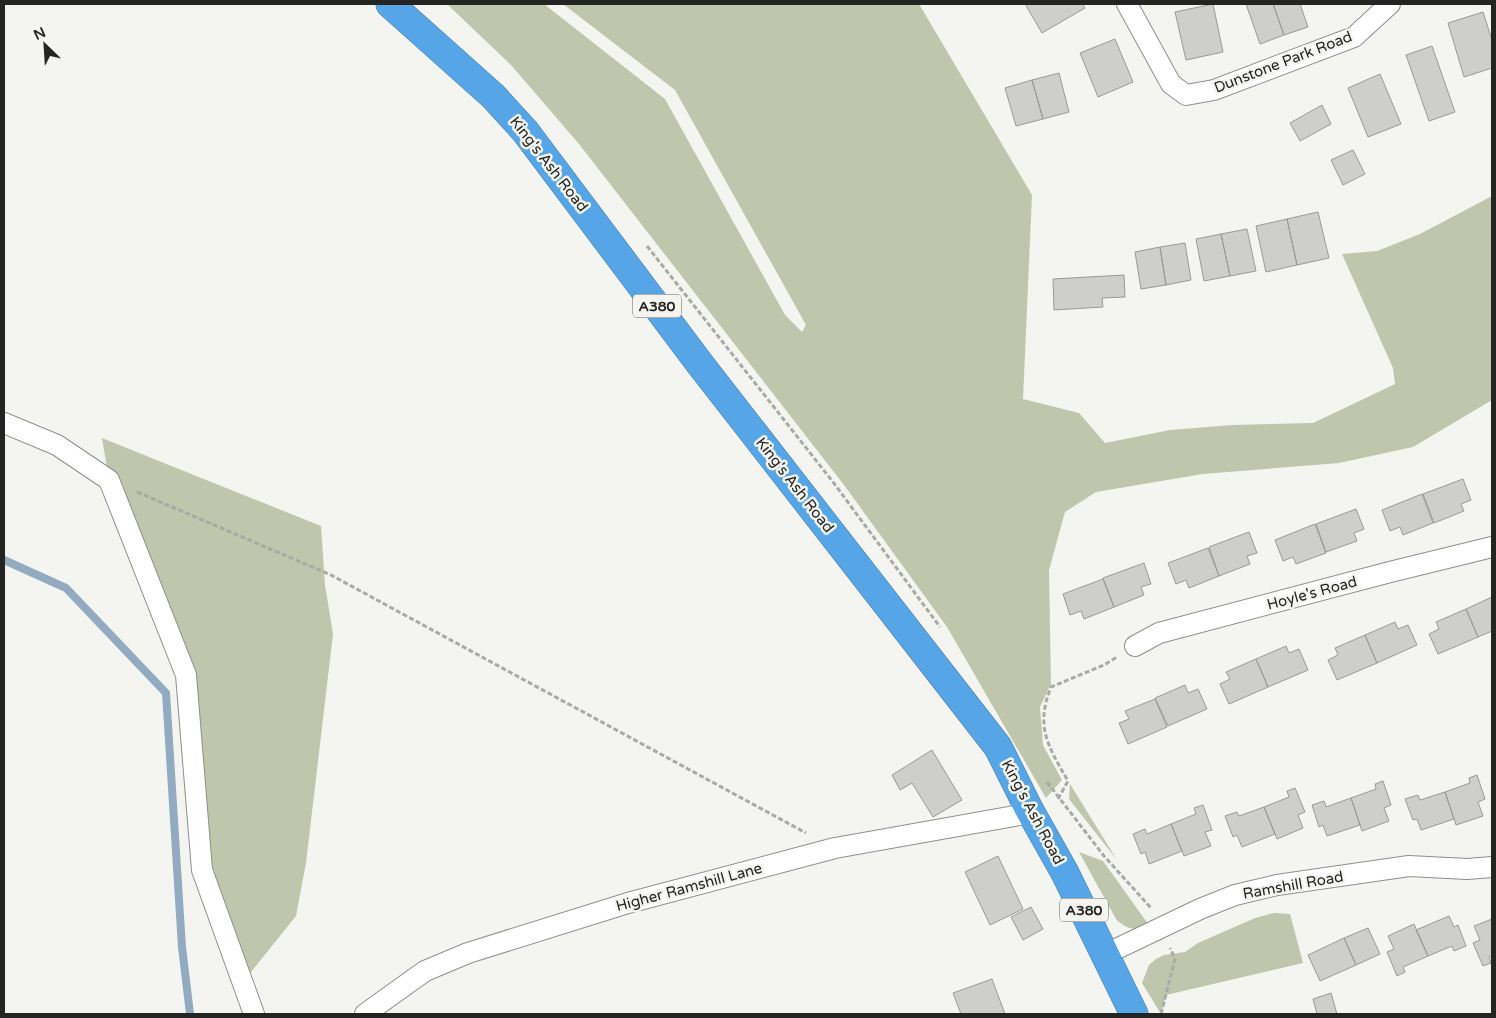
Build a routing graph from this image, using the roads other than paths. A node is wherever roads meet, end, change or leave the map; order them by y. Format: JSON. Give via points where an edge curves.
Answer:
{"nodes":[{"id":1,"x":390,"y":4,"type":"edge"},
{"id":2,"x":1127,"y":4,"type":"edge"},
{"id":3,"x":1390,"y":4,"type":"edge"},
{"id":4,"x":4,"y":423,"type":"edge"},
{"id":5,"x":1492,"y":547,"type":"edge"},
{"id":6,"x":1135,"y":646,"type":"road end"},
{"id":7,"x":1031,"y":813,"type":"junction"},
{"id":8,"x":1492,"y":867,"type":"edge"},
{"id":9,"x":1106,"y":954,"type":"junction"},
{"id":10,"x":254,"y":1014,"type":"edge"},
{"id":11,"x":365,"y":1014,"type":"edge"},
{"id":12,"x":1134,"y":1014,"type":"edge"}],
"edges":[{"from":1,"to":7,"type":"highway","name":"King's Ash Road","number":"A380","via":[[493,96],[525,131],[700,364],[998,747]]},
{"from":2,"to":3,"type":"street","name":"Dunstone Park Road","via":[[1171,84],[1186,95],[1214,90],[1354,37]]},
{"from":4,"to":10,"type":"street","via":[[57,444],[109,480],[186,675],[202,870]]},
{"from":5,"to":6,"type":"street","name":"Hoyle's Road","via":[[1159,634]]},
{"from":7,"to":9,"type":"highway","name":"King's Ash Road","number":"A380"},
{"from":7,"to":11,"type":"street","name":"Higher Ramshill Lane","via":[[835,848],[628,903],[468,953],[425,971]]},
{"from":8,"to":9,"type":"street","name":"Ramshill Road","via":[[1410,866],[1277,885],[1235,895],[1200,909]]},
{"from":9,"to":12,"type":"highway","name":"King's Ash Road","number":"A380"}]}
